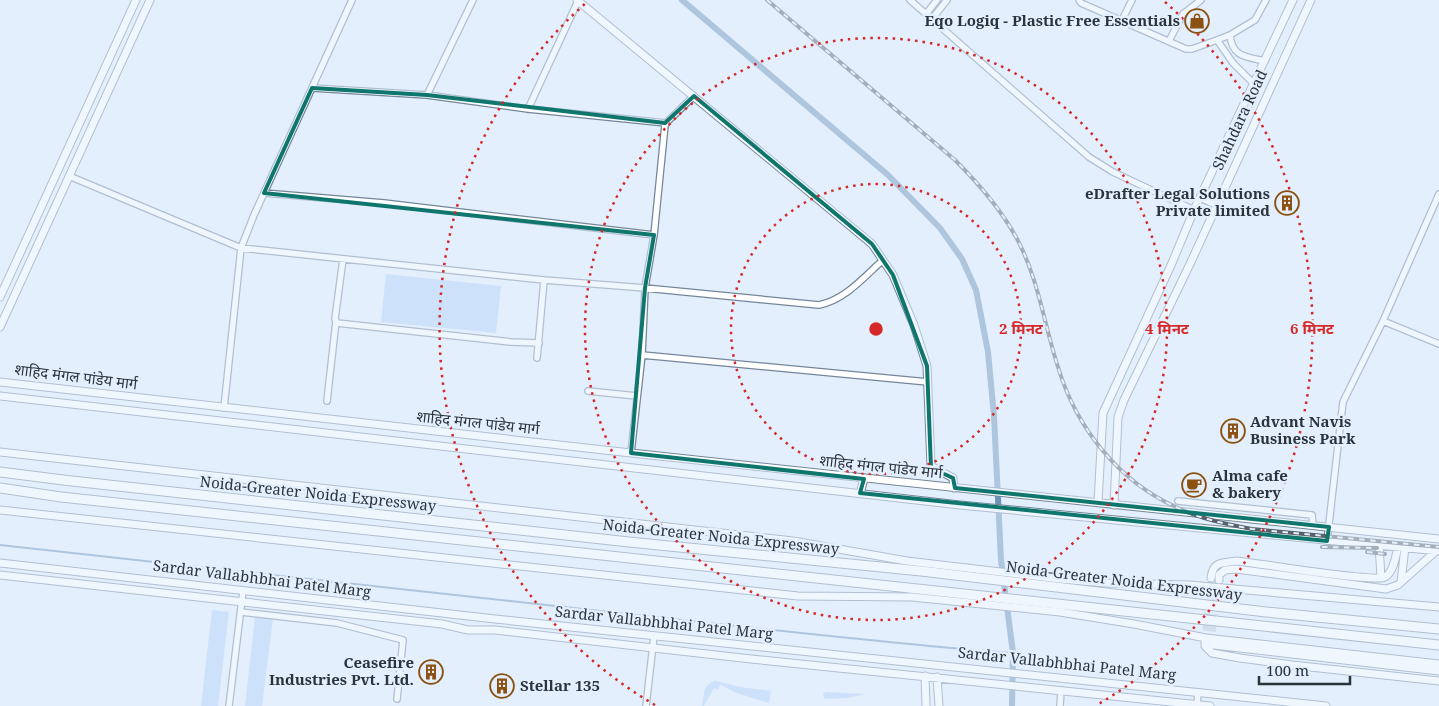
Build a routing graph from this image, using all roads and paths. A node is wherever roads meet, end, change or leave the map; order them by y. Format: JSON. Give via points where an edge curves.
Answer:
{"nodes":[{"id":1,"x":136,"y":0,"type":"edge"},
{"id":2,"x":150,"y":0,"type":"edge"},
{"id":3,"x":352,"y":0,"type":"edge"},
{"id":4,"x":473,"y":0,"type":"edge"},
{"id":5,"x":577,"y":0,"type":"edge"},
{"id":6,"x":910,"y":0,"type":"edge"},
{"id":7,"x":937,"y":0,"type":"edge"},
{"id":8,"x":947,"y":0,"type":"edge"},
{"id":9,"x":1079,"y":0,"type":"edge"},
{"id":10,"x":1132,"y":0,"type":"edge"},
{"id":11,"x":1201,"y":0,"type":"edge"},
{"id":12,"x":1293,"y":0,"type":"edge"},
{"id":13,"x":1311,"y":0,"type":"edge"},
{"id":14,"x":1263,"y":1,"type":"edge"},
{"id":15,"x":926,"y":14,"type":"junction"},
{"id":16,"x":932,"y":19,"type":"junction"},
{"id":17,"x":1122,"y":20,"type":"junction"},
{"id":18,"x":1230,"y":35,"type":"junction"},
{"id":19,"x":1217,"y":40,"type":"junction"},
{"id":20,"x":1169,"y":42,"type":"junction"},
{"id":21,"x":1265,"y":61,"type":"junction"},
{"id":22,"x":1254,"y":84,"type":"junction"},
{"id":23,"x":312,"y":88,"type":"junction"},
{"id":24,"x":427,"y":95,"type":"junction"},
{"id":25,"x":694,"y":96,"type":"junction"},
{"id":26,"x":528,"y":110,"type":"junction"},
{"id":27,"x":666,"y":123,"type":"junction"},
{"id":28,"x":69,"y":176,"type":"junction"},
{"id":29,"x":264,"y":193,"type":"junction"},
{"id":30,"x":1439,"y":194,"type":"edge"},
{"id":31,"x":1200,"y":198,"type":"junction"},
{"id":32,"x":1216,"y":205,"type":"junction"},
{"id":33,"x":1194,"y":210,"type":"junction"},
{"id":34,"x":654,"y":235,"type":"junction"},
{"id":35,"x":241,"y":248,"type":"junction"},
{"id":36,"x":343,"y":259,"type":"junction"},
{"id":37,"x":883,"y":260,"type":"junction"},
{"id":38,"x":544,"y":280,"type":"junction"},
{"id":39,"x":645,"y":288,"type":"junction"},
{"id":40,"x":0,"y":297,"type":"edge"},
{"id":41,"x":336,"y":321,"type":"junction"},
{"id":42,"x":1383,"y":321,"type":"junction"},
{"id":43,"x":0,"y":326,"type":"edge"},
{"id":44,"x":539,"y":343,"type":"junction"},
{"id":45,"x":1439,"y":344,"type":"edge"},
{"id":46,"x":642,"y":355,"type":"junction"},
{"id":47,"x":537,"y":358,"type":"dead end"},
{"id":48,"x":0,"y":382,"type":"edge"},
{"id":49,"x":928,"y":382,"type":"junction"},
{"id":50,"x":588,"y":391,"type":"dead end"},
{"id":51,"x":0,"y":396,"type":"edge"},
{"id":52,"x":637,"y":396,"type":"junction"},
{"id":53,"x":327,"y":401,"type":"dead end"},
{"id":54,"x":224,"y":408,"type":"junction"},
{"id":55,"x":0,"y":452,"type":"edge"},
{"id":56,"x":631,"y":453,"type":"junction"},
{"id":57,"x":0,"y":472,"type":"edge"},
{"id":58,"x":864,"y":478,"type":"junction"},
{"id":59,"x":0,"y":488,"type":"edge"},
{"id":60,"x":957,"y":488,"type":"junction"},
{"id":61,"x":860,"y":493,"type":"junction"},
{"id":62,"x":1098,"y":502,"type":"junction"},
{"id":63,"x":1178,"y":502,"type":"dead end"},
{"id":64,"x":1114,"y":505,"type":"junction"},
{"id":65,"x":0,"y":510,"type":"edge"},
{"id":66,"x":1313,"y":526,"type":"junction"},
{"id":67,"x":1329,"y":527,"type":"junction"},
{"id":68,"x":1439,"y":539,"type":"edge"},
{"id":69,"x":1327,"y":541,"type":"junction"},
{"id":70,"x":1379,"y":544,"type":"junction"},
{"id":71,"x":1401,"y":546,"type":"junction"},
{"id":72,"x":1438,"y":550,"type":"edge"},
{"id":73,"x":0,"y":563,"type":"edge"},
{"id":74,"x":953,"y":571,"type":"junction"},
{"id":75,"x":0,"y":575,"type":"edge"},
{"id":76,"x":1381,"y":578,"type":"junction"},
{"id":77,"x":1401,"y":582,"type":"junction"},
{"id":78,"x":1060,"y":583,"type":"junction"},
{"id":79,"x":243,"y":591,"type":"junction"},
{"id":80,"x":242,"y":602,"type":"junction"},
{"id":81,"x":1439,"y":606,"type":"edge"},
{"id":82,"x":1060,"y":608,"type":"junction"},
{"id":83,"x":241,"y":612,"type":"junction"},
{"id":84,"x":1439,"y":628,"type":"edge"},
{"id":85,"x":654,"y":636,"type":"junction"},
{"id":86,"x":1439,"y":645,"type":"edge"},
{"id":87,"x":653,"y":647,"type":"junction"},
{"id":88,"x":1439,"y":664,"type":"edge"},
{"id":89,"x":1439,"y":671,"type":"edge"},
{"id":90,"x":925,"y":676,"type":"junction"},
{"id":91,"x":938,"y":677,"type":"junction"},
{"id":92,"x":1439,"y":680,"type":"edge"},
{"id":93,"x":1059,"y":690,"type":"junction"},
{"id":94,"x":1198,"y":692,"type":"junction"},
{"id":95,"x":397,"y":699,"type":"dead end"},
{"id":96,"x":1197,"y":705,"type":"edge"},
{"id":97,"x":229,"y":706,"type":"edge"},
{"id":98,"x":646,"y":706,"type":"edge"},
{"id":99,"x":926,"y":706,"type":"edge"},
{"id":100,"x":939,"y":706,"type":"edge"},
{"id":101,"x":1060,"y":706,"type":"edge"},
{"id":102,"x":1210,"y":706,"type":"edge"},
{"id":103,"x":1326,"y":706,"type":"edge"}],
"edges":[{"from":1,"to":40,"type":"street"},
{"from":2,"to":28,"type":"street"},
{"from":3,"to":23,"type":"street"},
{"from":4,"to":24,"type":"street"},
{"from":5,"to":25,"type":"street"},
{"from":5,"to":26,"type":"street"},
{"from":6,"to":15,"type":"street"},
{"from":7,"to":15,"type":"street"},
{"from":8,"to":16,"type":"street"},
{"from":9,"to":17,"type":"street"},
{"from":10,"to":17,"type":"street"},
{"from":11,"to":20,"type":"street","via":[[1183,14]]},
{"from":12,"to":21,"type":"street","name":"Shahdara Road"},
{"from":13,"to":32,"type":"street","name":"Shahdara Road"},
{"from":14,"to":18,"type":"street","via":[[1255,20]]},
{"from":15,"to":16,"type":"street"},
{"from":16,"to":33,"type":"street","via":[[1090,157]]},
{"from":17,"to":20,"type":"street"},
{"from":18,"to":19,"type":"street"},
{"from":18,"to":21,"type":"street","via":[[1237,53]]},
{"from":19,"to":20,"type":"street","via":[[1189,49]]},
{"from":19,"to":22,"type":"street","via":[[1233,63]]},
{"from":21,"to":22,"type":"street","name":"Shahdara Road"},
{"from":22,"to":31,"type":"street","name":"Shahdara Road"},
{"from":23,"to":24,"type":"street"},
{"from":23,"to":29,"type":"street"},
{"from":24,"to":26,"type":"street"},
{"from":25,"to":27,"type":"street"},
{"from":25,"to":37,"type":"street","via":[[872,244]]},
{"from":26,"to":27,"type":"street"},
{"from":27,"to":34,"type":"street"},
{"from":28,"to":35,"type":"street"},
{"from":28,"to":43,"type":"street"},
{"from":29,"to":34,"type":"street","via":[[384,203]]},
{"from":29,"to":35,"type":"street"},
{"from":30,"to":42,"type":"street"},
{"from":31,"to":32,"type":"street"},
{"from":31,"to":33,"type":"street","name":"Shahdara Road"},
{"from":32,"to":64,"type":"street","name":"Shahdara Road","via":[[1118,417]]},
{"from":33,"to":62,"type":"street","name":"Shahdara Road","via":[[1103,413]]},
{"from":34,"to":39,"type":"street"},
{"from":35,"to":36,"type":"street"},
{"from":35,"to":54,"type":"street"},
{"from":36,"to":38,"type":"street"},
{"from":36,"to":41,"type":"street"},
{"from":37,"to":39,"type":"street","via":[[845,293],[819,305]]},
{"from":37,"to":49,"type":"street","via":[[893,275],[914,325],[927,366]]},
{"from":38,"to":39,"type":"street"},
{"from":38,"to":44,"type":"street"},
{"from":39,"to":46,"type":"street"},
{"from":41,"to":44,"type":"street","via":[[340,324]]},
{"from":41,"to":53,"type":"street"},
{"from":42,"to":45,"type":"street"},
{"from":42,"to":67,"type":"street","via":[[1343,402]]},
{"from":44,"to":47,"type":"street"},
{"from":46,"to":49,"type":"street"},
{"from":46,"to":52,"type":"street"},
{"from":48,"to":54,"type":"street","name":"शाहिद मंगल पांडेय मार्ग"},
{"from":49,"to":60,"type":"street","via":[[931,466],[954,478]]},
{"from":50,"to":52,"type":"street"},
{"from":51,"to":61,"type":"street"},
{"from":52,"to":56,"type":"street"},
{"from":54,"to":56,"type":"street","name":"शाहिद मंगल पांडेय मार्ग"},
{"from":55,"to":74,"type":"street","via":[[793,541]]},
{"from":56,"to":58,"type":"street","name":"शाहिद मंगल पांडेय मार्ग"},
{"from":57,"to":74,"type":"highway","name":"Noida-Greater Noida Expressway","via":[[629,542]]},
{"from":58,"to":60,"type":"street","name":"शाहिद मंगल पांडेय मार्ग"},
{"from":58,"to":61,"type":"street"},
{"from":59,"to":82,"type":"highway","name":"Noida-Greater Noida Expressway","via":[[954,592]]},
{"from":60,"to":62,"type":"street","name":"शाहिद मंगल पांडेय मार्ग"},
{"from":61,"to":69,"type":"street"},
{"from":62,"to":64,"type":"street","name":"शाहिद मंगल पांडेय मार्ग"},
{"from":63,"to":66,"type":"street","via":[[1312,515]]},
{"from":64,"to":66,"type":"street","name":"शाहिद मंगल पांडेय मार्ग"},
{"from":65,"to":82,"type":"street","via":[[798,596],[912,597]]},
{"from":66,"to":67,"type":"street","name":"शाहिद मंगल पांडेय मार्ग"},
{"from":67,"to":68,"type":"street","name":"शाहिद मंगल पांडेय मार्ग"},
{"from":67,"to":69,"type":"street"},
{"from":69,"to":70,"type":"street"},
{"from":70,"to":71,"type":"street"},
{"from":70,"to":76,"type":"street"},
{"from":71,"to":72,"type":"street"},
{"from":71,"to":76,"type":"street","via":[[1389,572]]},
{"from":71,"to":77,"type":"street"},
{"from":72,"to":77,"type":"street"},
{"from":73,"to":79,"type":"street","name":"Sardar Vallabhbhai Patel Marg"},
{"from":74,"to":78,"type":"highway","name":"Noida-Greater Noida Expressway"},
{"from":75,"to":80,"type":"street","name":"Sardar Vallabhbhai Patel Marg"},
{"from":76,"to":77,"type":"street","via":[[1236,561],[1215,566],[1212,571],[1215,579],[1225,570],[1236,569],[1386,589]]},
{"from":78,"to":81,"type":"street","via":[[1189,585]]},
{"from":78,"to":84,"type":"highway","name":"Noida-Greater Noida Expressway","via":[[1266,612]]},
{"from":79,"to":80,"type":"street"},
{"from":79,"to":85,"type":"street","name":"Sardar Vallabhbhai Patel Marg"},
{"from":80,"to":83,"type":"street"},
{"from":80,"to":87,"type":"street","name":"Sardar Vallabhbhai Patel Marg","via":[[442,624],[468,630]]},
{"from":82,"to":86,"type":"highway","name":"Noida-Greater Noida Expressway"},
{"from":82,"to":88,"type":"street","via":[[1206,638]]},
{"from":83,"to":95,"type":"street","via":[[337,623],[403,640]]},
{"from":83,"to":97,"type":"street"},
{"from":85,"to":87,"type":"street"},
{"from":85,"to":94,"type":"street","name":"Sardar Vallabhbhai Patel Marg"},
{"from":87,"to":90,"type":"street","name":"Sardar Vallabhbhai Patel Marg"},
{"from":87,"to":98,"type":"street"},
{"from":89,"to":92,"type":"street","via":[[1214,645],[1208,641],[1205,646],[1212,652],[1240,658]]},
{"from":90,"to":91,"type":"street","name":"Sardar Vallabhbhai Patel Marg"},
{"from":90,"to":99,"type":"street"},
{"from":91,"to":93,"type":"street","name":"Sardar Vallabhbhai Patel Marg"},
{"from":91,"to":100,"type":"street"},
{"from":93,"to":96,"type":"street","name":"Sardar Vallabhbhai Patel Marg"},
{"from":93,"to":101,"type":"street"},
{"from":94,"to":96,"type":"street"},
{"from":94,"to":103,"type":"street","name":"Sardar Vallabhbhai Patel Marg"},
{"from":96,"to":102,"type":"street","name":"Sardar Vallabhbhai Patel Marg"}]}
